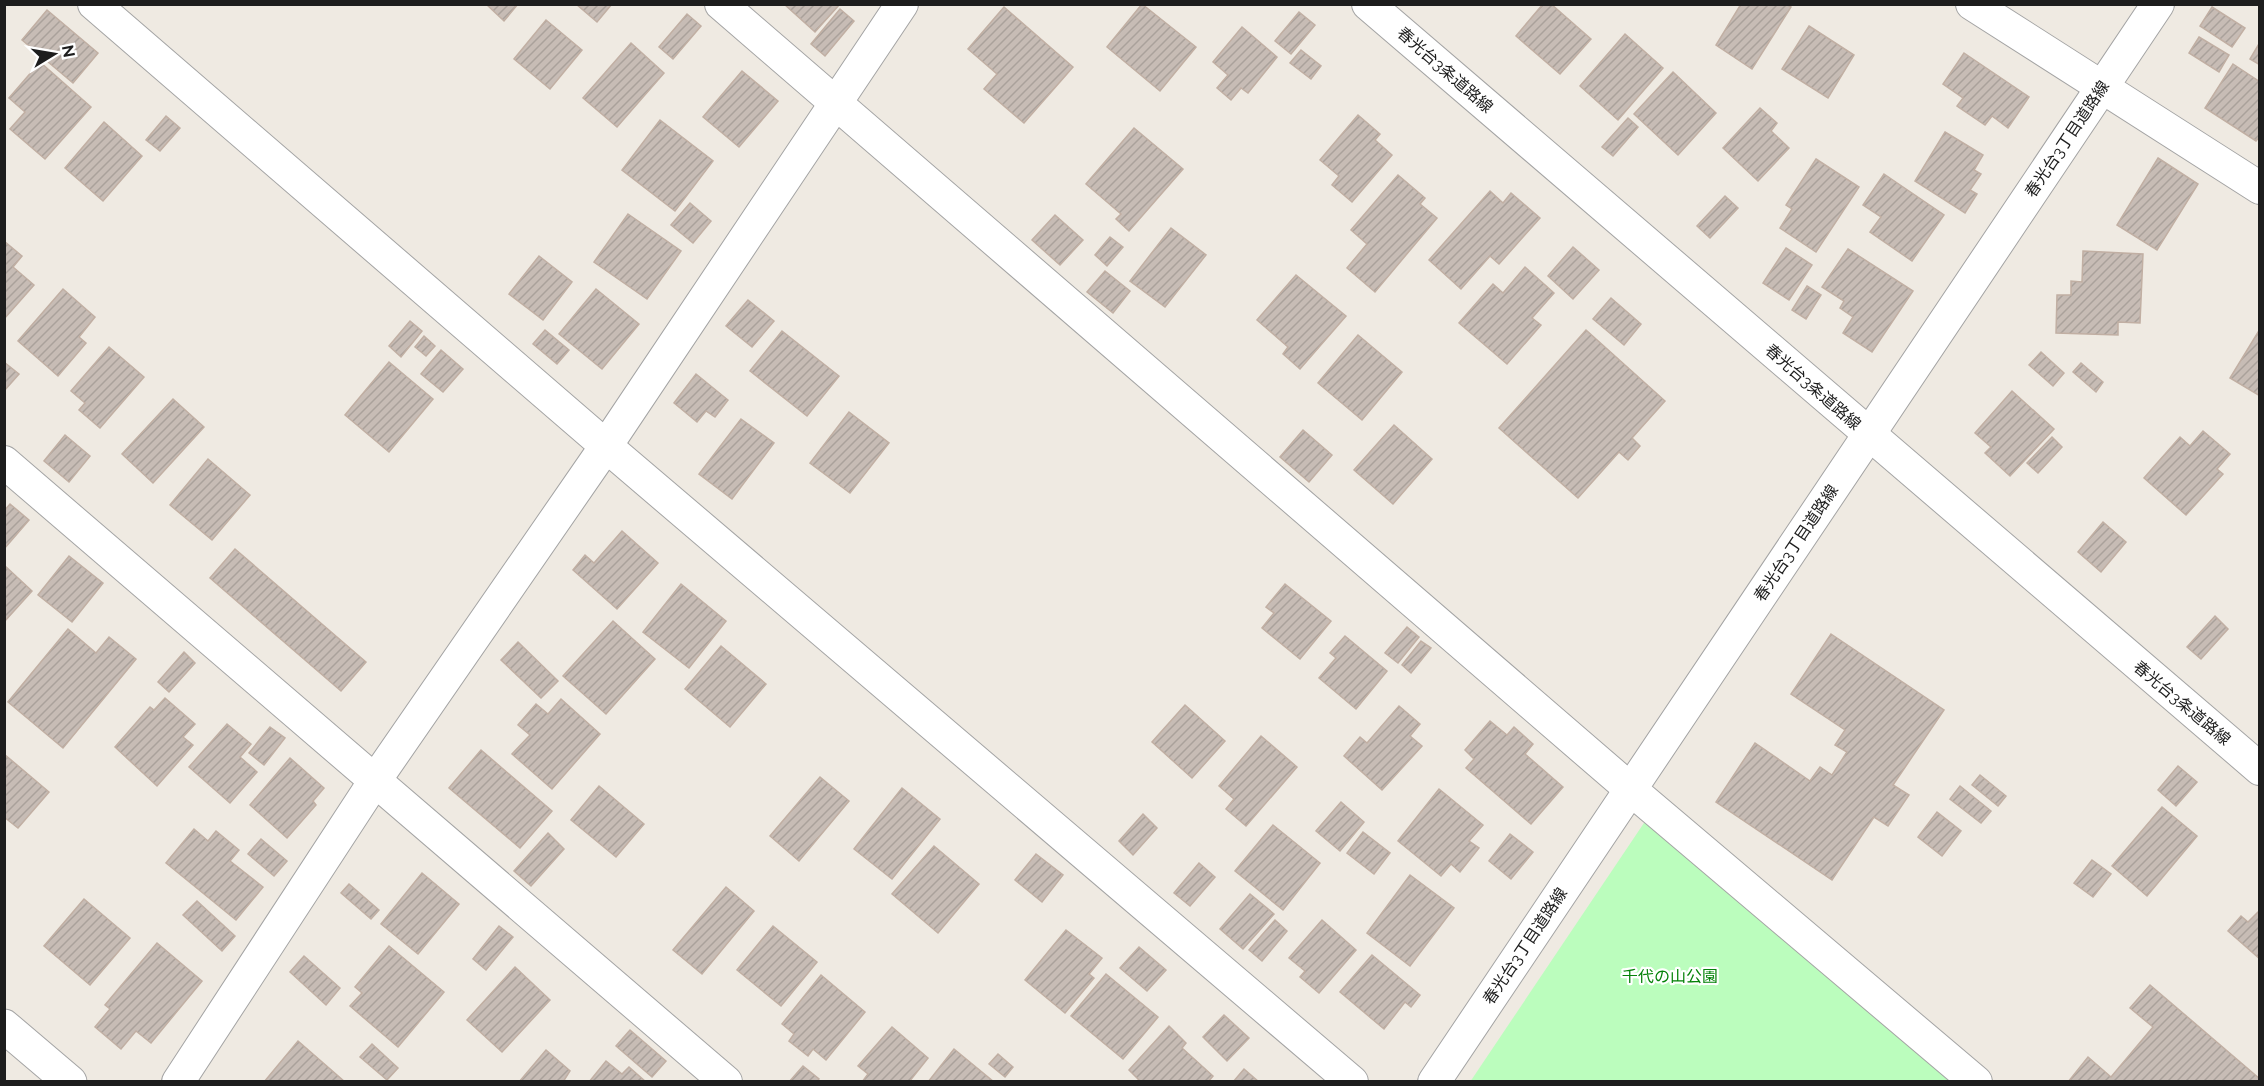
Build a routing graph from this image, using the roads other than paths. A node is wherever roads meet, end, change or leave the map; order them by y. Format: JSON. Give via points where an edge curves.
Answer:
{"nodes":[{"id":1,"x":94,"y":4,"type":"edge"},
{"id":2,"x":721,"y":4,"type":"edge"},
{"id":3,"x":902,"y":4,"type":"edge"},
{"id":4,"x":1368,"y":4,"type":"edge"},
{"id":5,"x":1972,"y":4,"type":"edge"},
{"id":6,"x":2158,"y":4,"type":"edge"},
{"id":7,"x":2102,"y":87,"type":"junction"},
{"id":8,"x":834,"y":102,"type":"junction"},
{"id":9,"x":2259,"y":188,"type":"edge"},
{"id":10,"x":1869,"y":436,"type":"junction"},
{"id":11,"x":606,"y":446,"type":"junction"},
{"id":12,"x":4,"y":462,"type":"edge"},
{"id":13,"x":2259,"y":769,"type":"edge"},
{"id":14,"x":376,"y":780,"type":"junction"},
{"id":15,"x":1629,"y":788,"type":"junction"},
{"id":16,"x":4,"y":1026,"type":"edge"},
{"id":17,"x":70,"y":1082,"type":"edge"},
{"id":18,"x":178,"y":1082,"type":"edge"},
{"id":19,"x":726,"y":1082,"type":"edge"},
{"id":20,"x":1352,"y":1082,"type":"edge"},
{"id":21,"x":1434,"y":1082,"type":"edge"},
{"id":22,"x":1976,"y":1082,"type":"edge"}],
"edges":[{"from":1,"to":11,"type":"street"},
{"from":2,"to":8,"type":"street"},
{"from":3,"to":8,"type":"street"},
{"from":4,"to":10,"type":"street","name":"春光台3条道路線"},
{"from":5,"to":7,"type":"street"},
{"from":6,"to":7,"type":"street","name":"春光台3丁目道路線"},
{"from":7,"to":9,"type":"street"},
{"from":7,"to":10,"type":"street","name":"春光台3丁目道路線"},
{"from":8,"to":11,"type":"street"},
{"from":8,"to":15,"type":"street"},
{"from":10,"to":13,"type":"street","name":"春光台3条道路線"},
{"from":10,"to":15,"type":"street","name":"春光台3丁目道路線"},
{"from":11,"to":14,"type":"street"},
{"from":11,"to":20,"type":"street"},
{"from":12,"to":14,"type":"street"},
{"from":14,"to":18,"type":"street"},
{"from":14,"to":19,"type":"street"},
{"from":15,"to":21,"type":"street","name":"春光台3丁目道路線"},
{"from":15,"to":22,"type":"street"},
{"from":16,"to":17,"type":"street"}]}
